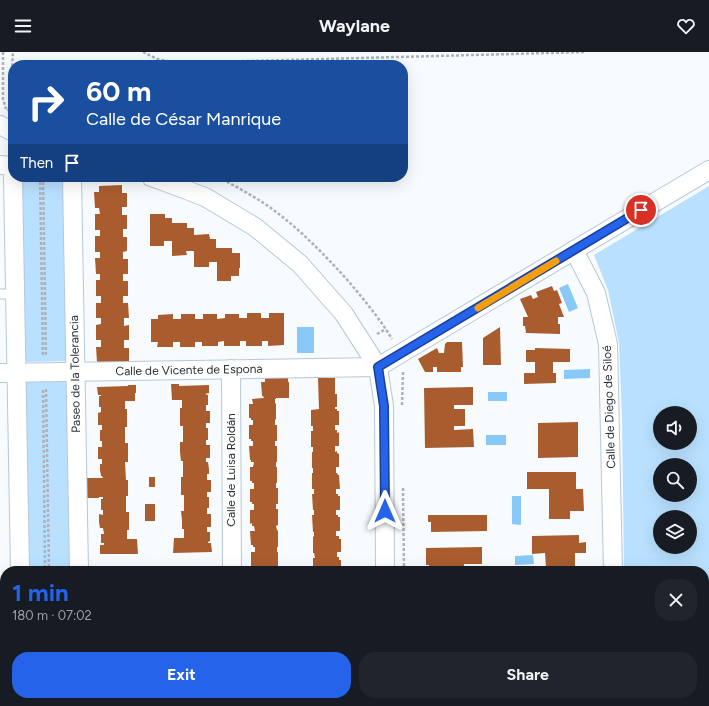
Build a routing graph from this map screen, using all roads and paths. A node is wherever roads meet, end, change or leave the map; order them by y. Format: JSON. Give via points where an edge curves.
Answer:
{"nodes":[{"id":1,"x":3,"y":52,"type":"edge"},
{"id":2,"x":143,"y":52,"type":"edge"},
{"id":3,"x":586,"y":52,"type":"edge"},
{"id":4,"x":162,"y":60,"type":"edge"},
{"id":5,"x":280,"y":60,"type":"edge"},
{"id":6,"x":1,"y":66,"type":"edge"},
{"id":7,"x":4,"y":119,"type":"edge"},
{"id":8,"x":709,"y":170,"type":"edge"},
{"id":9,"x":13,"y":182,"type":"edge"},
{"id":10,"x":43,"y":182,"type":"edge"},
{"id":11,"x":72,"y":182,"type":"edge"},
{"id":12,"x":165,"y":182,"type":"edge"},
{"id":13,"x":574,"y":250,"type":"junction"},
{"id":14,"x":7,"y":294,"type":"edge"},
{"id":15,"x":378,"y":367,"type":"junction"},
{"id":16,"x":231,"y":369,"type":"junction"},
{"id":17,"x":75,"y":372,"type":"junction"},
{"id":18,"x":8,"y":373,"type":"edge"},
{"id":19,"x":46,"y":373,"type":"junction"},
{"id":20,"x":20,"y":566,"type":"edge"},
{"id":21,"x":49,"y":566,"type":"edge"},
{"id":22,"x":79,"y":566,"type":"edge"},
{"id":23,"x":232,"y":566,"type":"edge"},
{"id":24,"x":385,"y":566,"type":"edge"},
{"id":25,"x":613,"y":566,"type":"edge"}],
"edges":[{"from":1,"to":6,"type":"path"},
{"from":2,"to":4,"type":"path"},
{"from":3,"to":5,"type":"path"},
{"from":6,"to":7,"type":"path"},
{"from":8,"to":13,"type":"street"},
{"from":9,"to":14,"type":"street"},
{"from":10,"to":19,"type":"path"},
{"from":11,"to":17,"type":"street","name":"Paseo de la Tolerancia"},
{"from":12,"to":15,"type":"street","via":[[205,197],[255,227],[300,264],[344,314]]},
{"from":13,"to":15,"type":"street"},
{"from":13,"to":25,"type":"street","name":"Calle de Diego de Siloé","via":[[596,293],[608,344]]},
{"from":14,"to":18,"type":"street"},
{"from":15,"to":16,"type":"street","name":"Calle de Vicente de Espona"},
{"from":15,"to":24,"type":"street","via":[[384,406]]},
{"from":16,"to":17,"type":"street","name":"Calle de Vicente de Espona"},
{"from":16,"to":23,"type":"street","name":"Calle de Luisa Roldán"},
{"from":17,"to":19,"type":"street","name":"Calle de Vicente de Espona"},
{"from":17,"to":22,"type":"street","name":"Paseo de la Tolerancia"},
{"from":18,"to":19,"type":"street","name":"Calle de Vicente de Espona"},
{"from":18,"to":20,"type":"street"},
{"from":19,"to":21,"type":"path"}]}
